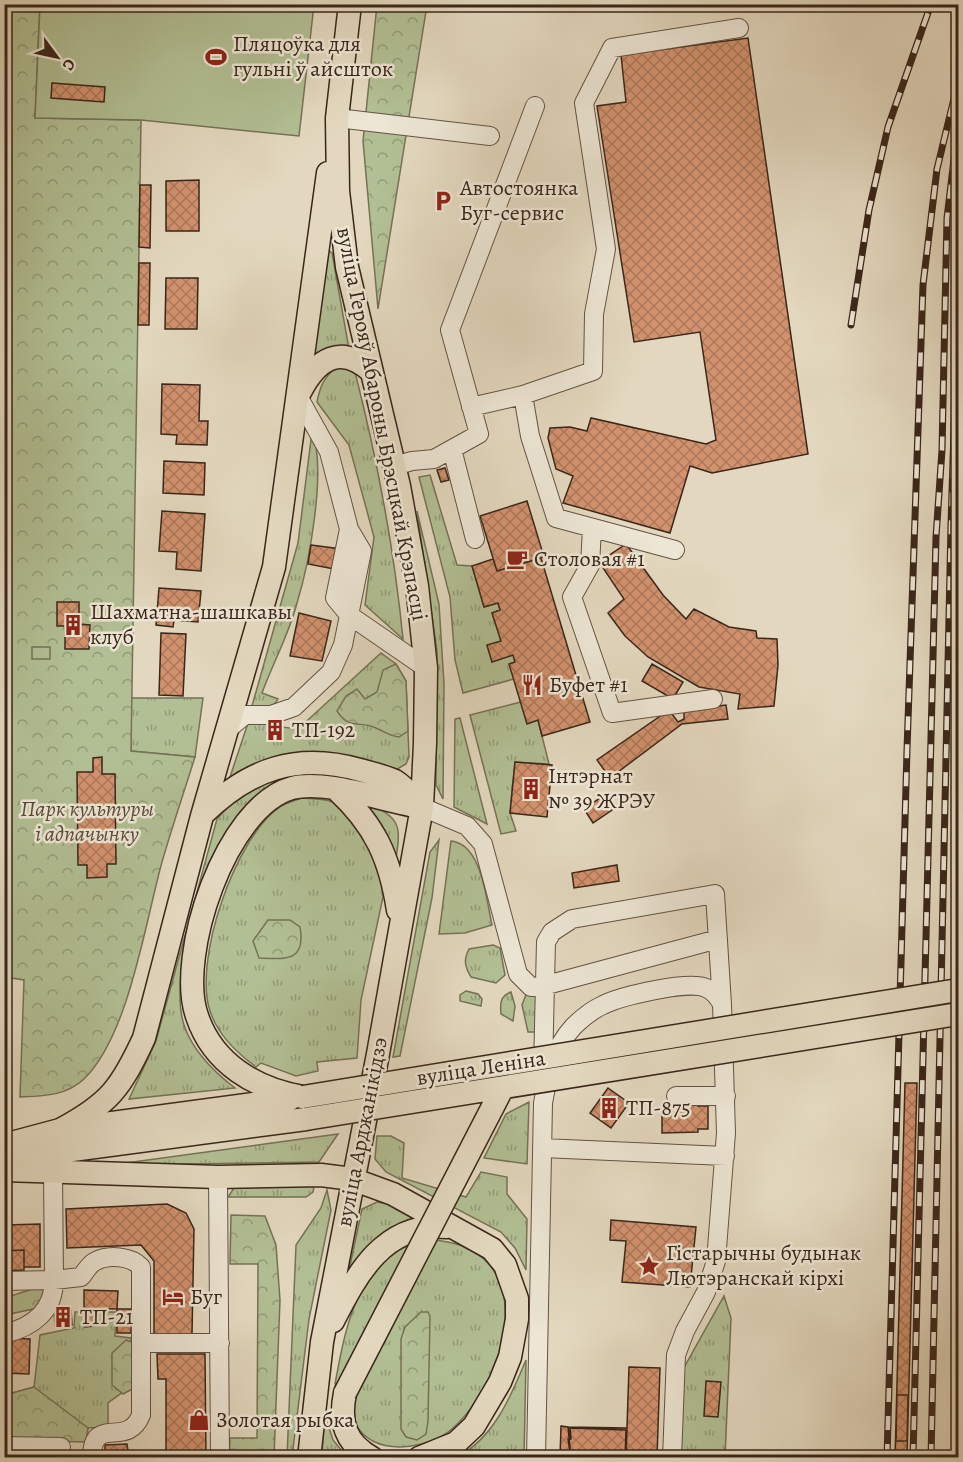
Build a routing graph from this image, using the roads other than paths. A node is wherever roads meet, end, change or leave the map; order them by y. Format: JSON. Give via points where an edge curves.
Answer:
{"nodes":[{"id":1,"x":350,"y":4,"type":"edge"},
{"id":2,"x":739,"y":28,"type":"dead end"},
{"id":3,"x":535,"y":106,"type":"dead end"},
{"id":4,"x":337,"y":118,"type":"junction"},
{"id":5,"x":490,"y":136,"type":"dead end"},
{"id":6,"x":372,"y":372,"type":"junction"},
{"id":7,"x":523,"y":395,"type":"junction"},
{"id":8,"x":298,"y":396,"type":"junction"},
{"id":9,"x":471,"y":407,"type":"junction"},
{"id":10,"x":452,"y":449,"type":"junction"},
{"id":11,"x":394,"y":466,"type":"junction"},
{"id":12,"x":592,"y":528,"type":"junction"},
{"id":13,"x":475,"y":539,"type":"dead end"},
{"id":14,"x":675,"y":550,"type":"dead end"},
{"id":15,"x":345,"y":610,"type":"junction"},
{"id":16,"x":426,"y":668,"type":"junction"},
{"id":17,"x":713,"y":699,"type":"dead end"},
{"id":18,"x":228,"y":729,"type":"junction"},
{"id":19,"x":336,"y":789,"type":"junction"},
{"id":20,"x":422,"y":807,"type":"junction"},
{"id":21,"x":202,"y":816,"type":"junction"},
{"id":22,"x":400,"y":926,"type":"junction"},
{"id":23,"x":718,"y":939,"type":"junction"},
{"id":24,"x":543,"y":986,"type":"junction"},
{"id":25,"x":958,"y":990,"type":"edge"},
{"id":26,"x":722,"y":1004,"type":"junction"},
{"id":27,"x":958,"y":1014,"type":"edge"},
{"id":28,"x":502,"y":1089,"type":"junction"},
{"id":29,"x":676,"y":1095,"type":"dead end"},
{"id":30,"x":726,"y":1096,"type":"junction"},
{"id":31,"x":303,"y":1097,"type":"junction"},
{"id":32,"x":543,"y":1103,"type":"junction"},
{"id":33,"x":60,"y":1130,"type":"junction"},
{"id":34,"x":4,"y":1145,"type":"edge"},
{"id":35,"x":542,"y":1148,"type":"junction"},
{"id":36,"x":67,"y":1153,"type":"junction"},
{"id":37,"x":725,"y":1156,"type":"junction"},
{"id":38,"x":4,"y":1159,"type":"edge"},
{"id":39,"x":4,"y":1170,"type":"edge"},
{"id":40,"x":53,"y":1172,"type":"junction"},
{"id":41,"x":218,"y":1177,"type":"junction"},
{"id":42,"x":352,"y":1179,"type":"junction"},
{"id":43,"x":457,"y":1228,"type":"junction"},
{"id":44,"x":54,"y":1280,"type":"junction"},
{"id":45,"x":4,"y":1281,"type":"edge"},
{"id":46,"x":4,"y":1334,"type":"edge"},
{"id":47,"x":142,"y":1342,"type":"junction"},
{"id":48,"x":322,"y":1342,"type":"junction"},
{"id":49,"x":220,"y":1344,"type":"junction"},
{"id":50,"x":4,"y":1446,"type":"edge"},
{"id":51,"x":61,"y":1447,"type":"dead end"},
{"id":52,"x":92,"y":1458,"type":"edge"},
{"id":53,"x":220,"y":1458,"type":"edge"},
{"id":54,"x":309,"y":1458,"type":"edge"},
{"id":55,"x":372,"y":1458,"type":"edge"},
{"id":56,"x":419,"y":1458,"type":"edge"},
{"id":57,"x":536,"y":1458,"type":"edge"},
{"id":58,"x":672,"y":1458,"type":"edge"}],
"edges":[{"from":1,"to":4,"type":"main road","name":"вуліца Герояў Абароны Брэсцкай Крэпасці"},
{"from":2,"to":7,"type":"street","via":[[612,48],[585,103],[606,249],[594,314],[593,370]]},
{"from":3,"to":9,"type":"street","via":[[450,330]]},
{"from":4,"to":5,"type":"street"},
{"from":4,"to":6,"type":"main road","name":"вуліца Герояў Абароны Брэсцкай Крэпасці","via":[[338,190],[347,267]]},
{"from":4,"to":8,"type":"main road"},
{"from":6,"to":8,"type":"main road","via":[[361,362],[337,356],[317,368]]},
{"from":6,"to":11,"type":"main road","name":"вуліца Герояў Абароны Брэсцкай Крэпасці"},
{"from":7,"to":9,"type":"street"},
{"from":7,"to":12,"type":"street","via":[[530,436],[555,518]]},
{"from":8,"to":15,"type":"street","via":[[329,452],[349,529],[335,598]]},
{"from":8,"to":18,"type":"main road","via":[[274,567]]},
{"from":9,"to":10,"type":"street","via":[[479,434]]},
{"from":10,"to":11,"type":"street","via":[[434,459]]},
{"from":10,"to":13,"type":"street"},
{"from":11,"to":16,"type":"main road","name":"вуліца Герояў Абароны Брэсцкай Крэпасці","via":[[417,586]]},
{"from":12,"to":14,"type":"street"},
{"from":12,"to":17,"type":"street","via":[[590,565],[572,597],[612,713]]},
{"from":15,"to":16,"type":"street"},
{"from":15,"to":18,"type":"street","via":[[343,645],[331,672],[294,707],[271,715],[245,715]]},
{"from":16,"to":20,"type":"main road","name":"вуліца Герояў Абароны Брэсцкай Крэпасці"},
{"from":18,"to":21,"type":"main road"},
{"from":19,"to":20,"type":"main road"},
{"from":19,"to":22,"type":"main road","via":[[368,822],[379,841],[395,890]]},
{"from":19,"to":31,"type":"main road","via":[[294,787],[274,794],[251,815],[215,875],[193,961],[196,1014],[205,1036],[220,1055],[254,1083]]},
{"from":20,"to":21,"type":"main road","via":[[396,782],[341,765],[288,763],[226,792]]},
{"from":20,"to":22,"type":"main road","name":"вуліца Арджанікідзэ"},
{"from":20,"to":24,"type":"street","via":[[457,820],[476,833],[486,849],[518,974],[531,987]]},
{"from":21,"to":33,"type":"main road","via":[[144,1038],[128,1073],[111,1097],[92,1113]]},
{"from":22,"to":42,"type":"main road","name":"вуліца Арджанікідзэ"},
{"from":23,"to":24,"type":"street"},
{"from":23,"to":24,"type":"street","via":[[715,894],[572,919],[552,932],[546,942]]},
{"from":23,"to":26,"type":"street"},
{"from":24,"to":32,"type":"street"},
{"from":25,"to":31,"type":"main road","name":"вуліца Леніна","bridge":true},
{"from":26,"to":30,"type":"street"},
{"from":26,"to":32,"type":"street","via":[[713,992],[698,985],[621,998],[603,1005],[587,1014],[562,1043],[552,1060]]},
{"from":27,"to":28,"type":"main road","name":"вуліца Леніна","bridge":true},
{"from":28,"to":36,"type":"main road","name":"вуліца Леніна","bridge":true},
{"from":28,"to":55,"type":"main road","bridge":true,"via":[[345,1393],[345,1431],[350,1442]]},
{"from":29,"to":30,"type":"street"},
{"from":30,"to":37,"type":"street"},
{"from":31,"to":33,"type":"main road","name":"вуліца Леніна"},
{"from":32,"to":35,"type":"street"},
{"from":33,"to":34,"type":"main road","name":"вуліца Леніна"},
{"from":35,"to":37,"type":"street"},
{"from":35,"to":57,"type":"street"},
{"from":36,"to":38,"type":"main road","name":"вуліца Леніна"},
{"from":36,"to":40,"type":"street","via":[[57,1160]]},
{"from":37,"to":58,"type":"street","via":[[713,1275],[676,1355]]},
{"from":39,"to":40,"type":"main road"},
{"from":40,"to":41,"type":"main road"},
{"from":40,"to":44,"type":"street"},
{"from":41,"to":42,"type":"main road","via":[[321,1175]]},
{"from":41,"to":49,"type":"street"},
{"from":42,"to":43,"type":"main road","via":[[393,1194]]},
{"from":42,"to":48,"type":"main road","name":"вуліца Арджанікідзэ"},
{"from":43,"to":48,"type":"main road","via":[[437,1226],[416,1231],[375,1252]]},
{"from":43,"to":56,"type":"main road","via":[[492,1249],[505,1265],[517,1299],[514,1338],[500,1382],[474,1426],[456,1443]]},
{"from":44,"to":45,"type":"street"},
{"from":44,"to":46,"type":"street","via":[[50,1303],[41,1316],[28,1326]]},
{"from":44,"to":47,"type":"street","via":[[81,1277],[91,1264],[102,1259],[134,1261],[143,1275]]},
{"from":47,"to":49,"type":"street"},
{"from":47,"to":52,"type":"street","via":[[139,1420],[128,1432],[97,1436]]},
{"from":48,"to":54,"type":"main road","name":"вуліца Арджанікідзэ"},
{"from":49,"to":53,"type":"street"},
{"from":50,"to":51,"type":"street"}]}
